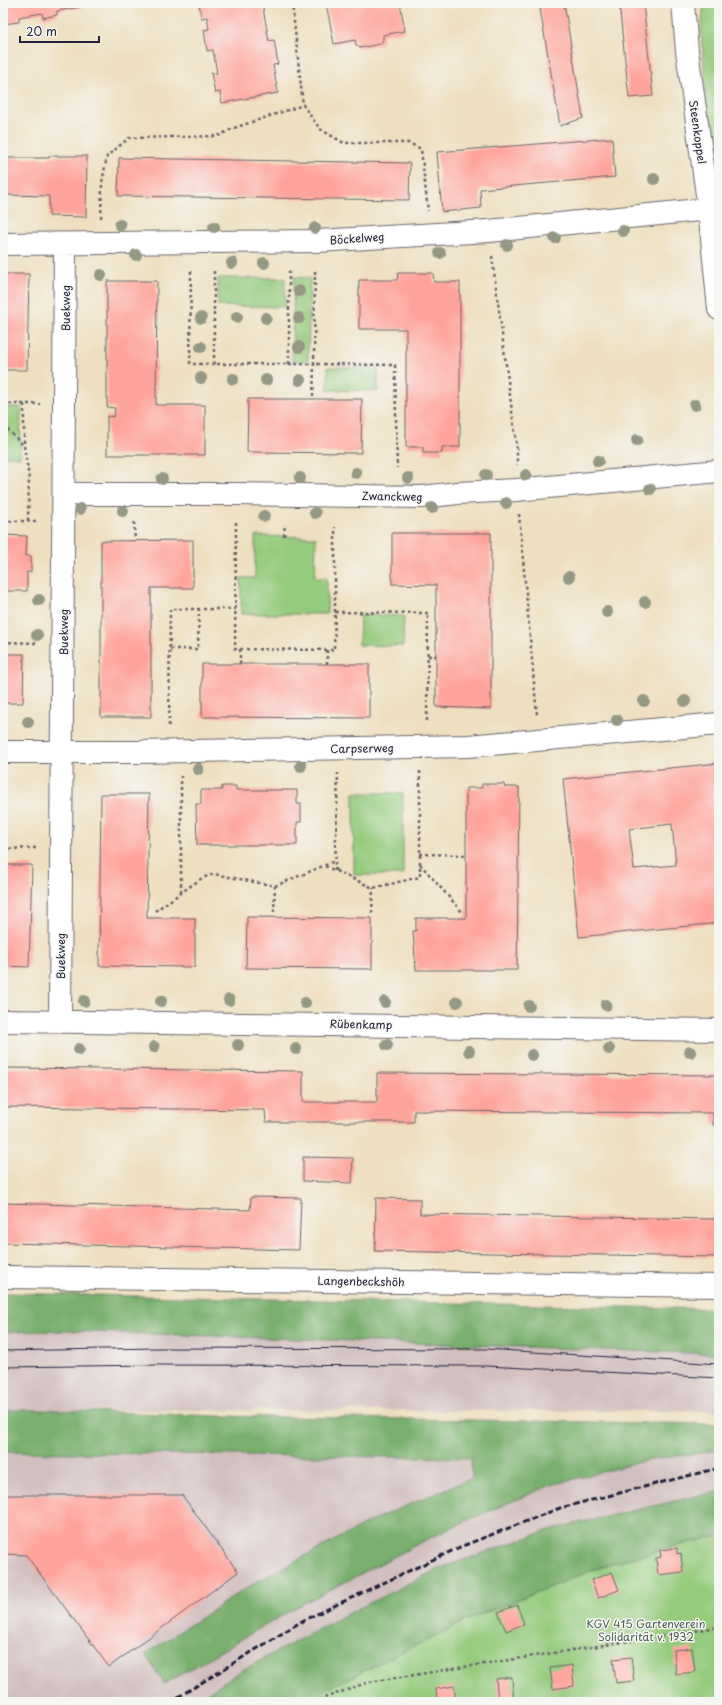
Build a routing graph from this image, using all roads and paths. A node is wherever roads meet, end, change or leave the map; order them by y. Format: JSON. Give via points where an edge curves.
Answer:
{"nodes":[{"id":1,"x":292,"y":3,"type":"edge"},
{"id":2,"x":682,"y":3,"type":"edge"},
{"id":3,"x":303,"y":105,"type":"junction"},
{"id":4,"x":709,"y":209,"type":"junction"},
{"id":5,"x":430,"y":233,"type":"junction"},
{"id":6,"x":101,"y":242,"type":"junction"},
{"id":7,"x":3,"y":244,"type":"edge"},
{"id":8,"x":65,"y":244,"type":"junction"},
{"id":9,"x":191,"y":271,"type":"dead end"},
{"id":10,"x":214,"y":271,"type":"dead end"},
{"id":11,"x":289,"y":271,"type":"dead end"},
{"id":12,"x":315,"y":271,"type":"dead end"},
{"id":13,"x":719,"y":309,"type":"edge"},
{"id":14,"x":214,"y":364,"type":"junction"},
{"id":15,"x":289,"y":364,"type":"junction"},
{"id":16,"x":314,"y":364,"type":"junction"},
{"id":17,"x":313,"y":399,"type":"dead end"},
{"id":18,"x":3,"y":404,"type":"edge"},
{"id":19,"x":24,"y":404,"type":"junction"},
{"id":20,"x":47,"y":404,"type":"dead end"},
{"id":21,"x":3,"y":425,"type":"edge"},
{"id":22,"x":24,"y":446,"type":"junction"},
{"id":23,"x":397,"y":468,"type":"dead end"},
{"id":24,"x":719,"y":471,"type":"edge"},
{"id":25,"x":64,"y":494,"type":"junction"},
{"id":26,"x":3,"y":521,"type":"edge"},
{"id":27,"x":28,"y":521,"type":"junction"},
{"id":28,"x":45,"y":521,"type":"dead end"},
{"id":29,"x":134,"y":522,"type":"dead end"},
{"id":30,"x":236,"y":522,"type":"dead end"},
{"id":31,"x":285,"y":524,"type":"dead end"},
{"id":32,"x":335,"y":527,"type":"dead end"},
{"id":33,"x":284,"y":536,"type":"dead end"},
{"id":34,"x":135,"y":541,"type":"dead end"},
{"id":35,"x":199,"y":609,"type":"junction"},
{"id":36,"x":236,"y":609,"type":"junction"},
{"id":37,"x":335,"y":612,"type":"junction"},
{"id":38,"x":3,"y":642,"type":"edge"},
{"id":39,"x":44,"y":644,"type":"dead end"},
{"id":40,"x":170,"y":649,"type":"junction"},
{"id":41,"x":240,"y":649,"type":"junction"},
{"id":42,"x":327,"y":650,"type":"junction"},
{"id":43,"x":428,"y":656,"type":"junction"},
{"id":44,"x":436,"y":656,"type":"dead end"},
{"id":45,"x":240,"y":664,"type":"dead end"},
{"id":46,"x":327,"y":664,"type":"dead end"},
{"id":47,"x":719,"y":724,"type":"edge"},
{"id":48,"x":162,"y":726,"type":"dead end"},
{"id":49,"x":424,"y":747,"type":"junction"},
{"id":50,"x":338,"y":749,"type":"junction"},
{"id":51,"x":62,"y":751,"type":"junction"},
{"id":52,"x":181,"y":751,"type":"junction"},
{"id":53,"x":3,"y":752,"type":"edge"},
{"id":54,"x":61,"y":848,"type":"junction"},
{"id":55,"x":3,"y":849,"type":"edge"},
{"id":56,"x":420,"y":854,"type":"junction"},
{"id":57,"x":466,"y":855,"type":"dead end"},
{"id":58,"x":336,"y":861,"type":"junction"},
{"id":59,"x":420,"y":864,"type":"junction"},
{"id":60,"x":325,"y":866,"type":"junction"},
{"id":61,"x":335,"y":871,"type":"junction"},
{"id":62,"x":275,"y":886,"type":"junction"},
{"id":63,"x":373,"y":888,"type":"junction"},
{"id":64,"x":181,"y":893,"type":"junction"},
{"id":65,"x":155,"y":911,"type":"dead end"},
{"id":66,"x":274,"y":912,"type":"dead end"},
{"id":67,"x":462,"y":912,"type":"dead end"},
{"id":68,"x":372,"y":913,"type":"dead end"},
{"id":69,"x":3,"y":1020,"type":"edge"},
{"id":70,"x":60,"y":1020,"type":"junction"},
{"id":71,"x":719,"y":1030,"type":"edge"},
{"id":72,"x":3,"y":1277,"type":"edge"},
{"id":73,"x":719,"y":1286,"type":"edge"},
{"id":74,"x":719,"y":1627,"type":"edge"},
{"id":75,"x":313,"y":1702,"type":"edge"}],
"edges":[{"from":1,"to":3,"type":"path"},
{"from":2,"to":4,"type":"street","name":"Steenkoppel"},
{"from":3,"to":5,"type":"path","via":[[320,128],[344,143],[409,143],[421,149]]},
{"from":3,"to":6,"type":"path","via":[[234,128],[218,136],[129,138],[107,156],[102,183]]},
{"from":4,"to":5,"type":"street","name":"Böckelweg","via":[[489,231]]},
{"from":4,"to":13,"type":"street","name":"Steenkoppel"},
{"from":5,"to":6,"type":"street","name":"Böckelweg","via":[[317,241]]},
{"from":6,"to":8,"type":"street","name":"Böckelweg"},
{"from":7,"to":8,"type":"street","name":"Böckelweg"},
{"from":8,"to":25,"type":"street","name":"Buekweg"},
{"from":9,"to":14,"type":"path","via":[[190,364]]},
{"from":10,"to":14,"type":"path"},
{"from":11,"to":15,"type":"path"},
{"from":12,"to":16,"type":"path"},
{"from":14,"to":15,"type":"path"},
{"from":15,"to":16,"type":"path"},
{"from":16,"to":17,"type":"path"},
{"from":16,"to":23,"type":"path","via":[[395,365]]},
{"from":18,"to":19,"type":"path"},
{"from":19,"to":20,"type":"path"},
{"from":19,"to":22,"type":"path"},
{"from":21,"to":22,"type":"path"},
{"from":22,"to":27,"type":"path","via":[[30,477]]},
{"from":24,"to":25,"type":"street","name":"Zwanckweg","via":[[422,497]]},
{"from":25,"to":51,"type":"street","name":"Buekweg"},
{"from":26,"to":27,"type":"path"},
{"from":27,"to":28,"type":"path"},
{"from":29,"to":34,"type":"path"},
{"from":30,"to":36,"type":"path"},
{"from":31,"to":33,"type":"path"},
{"from":32,"to":37,"type":"path"},
{"from":35,"to":36,"type":"path"},
{"from":35,"to":40,"type":"path","via":[[198,649]]},
{"from":35,"to":40,"type":"path","via":[[170,609]]},
{"from":36,"to":41,"type":"path","via":[[236,649]]},
{"from":37,"to":42,"type":"path","via":[[334,650]]},
{"from":37,"to":43,"type":"path","via":[[428,613]]},
{"from":38,"to":39,"type":"path"},
{"from":40,"to":48,"type":"path","via":[[169,726]]},
{"from":41,"to":42,"type":"path"},
{"from":41,"to":45,"type":"path"},
{"from":42,"to":46,"type":"path"},
{"from":43,"to":44,"type":"path"},
{"from":43,"to":49,"type":"path"},
{"from":47,"to":49,"type":"street","name":"Carpserweg","via":[[468,746]]},
{"from":49,"to":50,"type":"street","name":"Carpserweg"},
{"from":49,"to":56,"type":"path"},
{"from":50,"to":52,"type":"street","name":"Carpserweg"},
{"from":50,"to":58,"type":"path"},
{"from":51,"to":52,"type":"street","name":"Carpserweg"},
{"from":51,"to":53,"type":"street","name":"Carpserweg"},
{"from":51,"to":54,"type":"street","name":"Buekweg"},
{"from":52,"to":64,"type":"path"},
{"from":54,"to":55,"type":"path"},
{"from":54,"to":70,"type":"street","name":"Buekweg"},
{"from":56,"to":57,"type":"path"},
{"from":56,"to":59,"type":"path"},
{"from":58,"to":60,"type":"path"},
{"from":58,"to":61,"type":"path"},
{"from":59,"to":63,"type":"path","via":[[420,877]]},
{"from":59,"to":67,"type":"path"},
{"from":60,"to":61,"type":"path"},
{"from":60,"to":62,"type":"path"},
{"from":61,"to":63,"type":"path"},
{"from":62,"to":64,"type":"path","via":[[214,874],[202,878]]},
{"from":62,"to":66,"type":"path"},
{"from":63,"to":68,"type":"path"},
{"from":64,"to":65,"type":"path"},
{"from":69,"to":70,"type":"street","name":"Rübenkamp"},
{"from":70,"to":71,"type":"street","name":"Rübenkamp"},
{"from":72,"to":73,"type":"street","name":"Langenbeckshöh"},
{"from":74,"to":75,"type":"path","via":[[369,1682]]}]}
